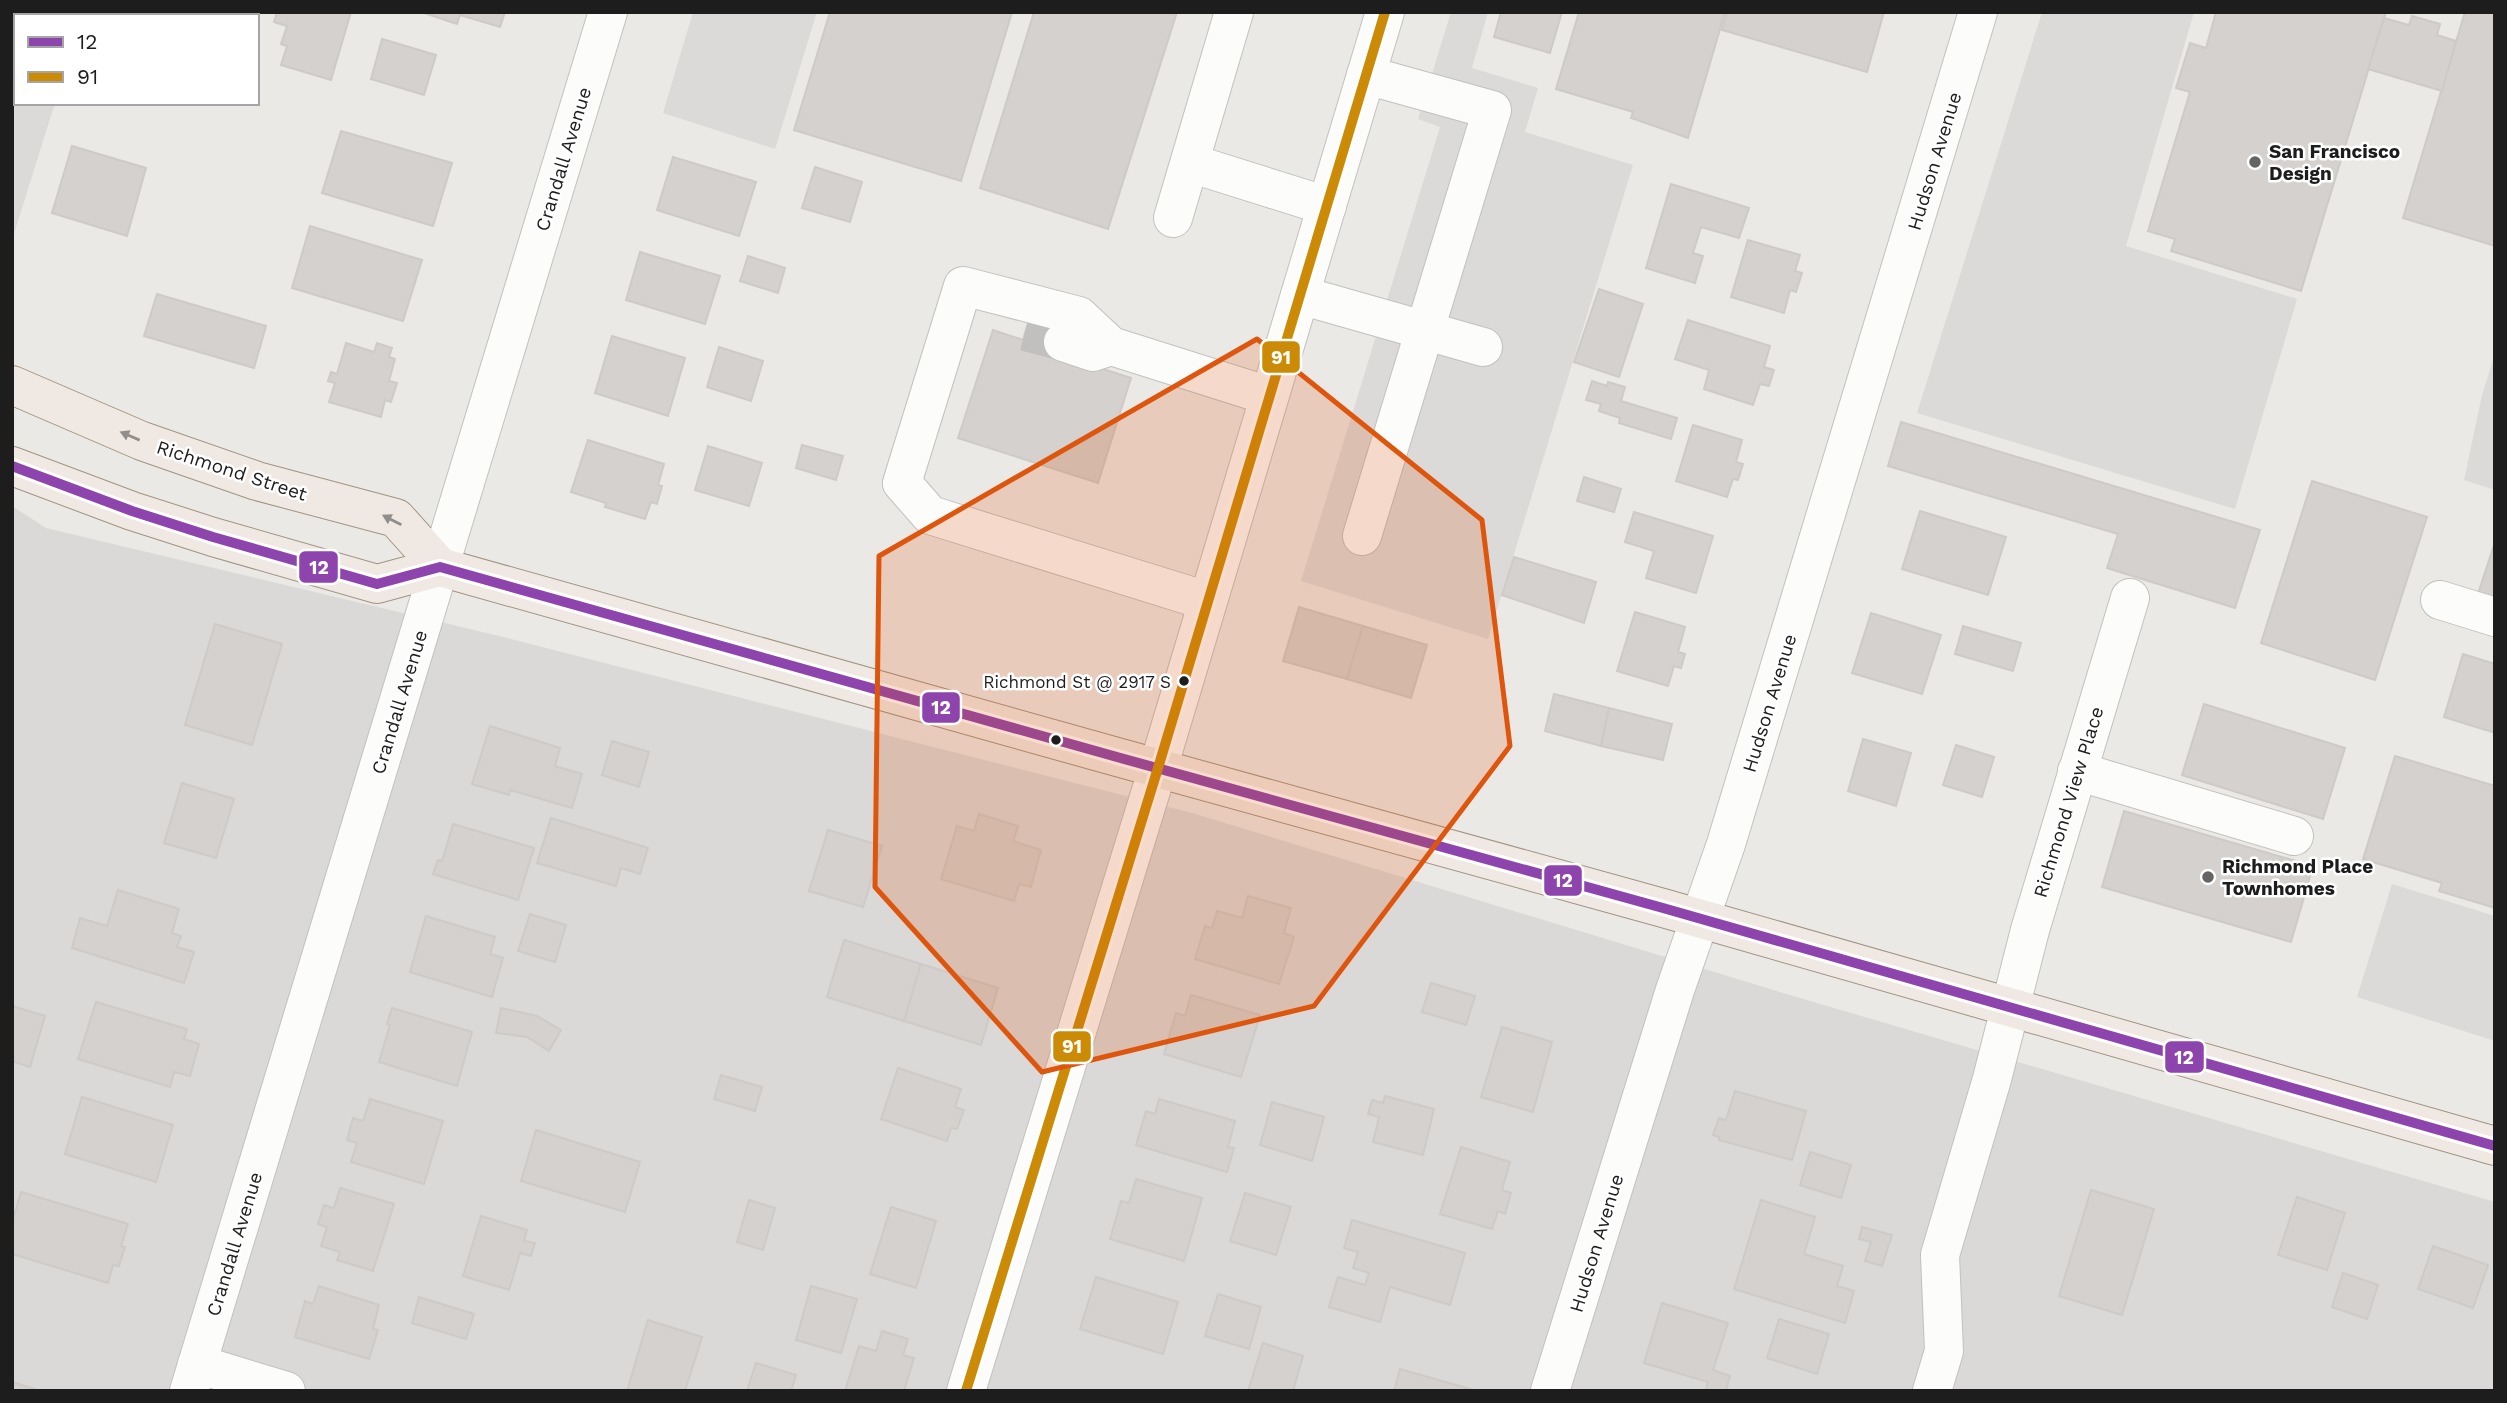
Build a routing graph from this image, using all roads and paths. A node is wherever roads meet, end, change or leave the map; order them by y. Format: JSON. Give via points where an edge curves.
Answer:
{"nodes":[{"id":1,"x":608,"y":12,"type":"edge"},
{"id":2,"x":1234,"y":12,"type":"edge"},
{"id":3,"x":1385,"y":12,"type":"edge"},
{"id":4,"x":1978,"y":12,"type":"edge"},
{"id":5,"x":1366,"y":75,"type":"junction"},
{"id":6,"x":1190,"y":163,"type":"junction"},
{"id":7,"x":1327,"y":206,"type":"junction"},
{"id":8,"x":1173,"y":218,"type":"dead end"},
{"id":9,"x":1300,"y":295,"type":"junction"},
{"id":10,"x":1004,"y":296,"type":"junction"},
{"id":11,"x":1426,"y":331,"type":"junction"},
{"id":12,"x":1025,"y":332,"type":"tunnel mouth"},
{"id":13,"x":1063,"y":342,"type":"tunnel mouth"},
{"id":14,"x":1111,"y":346,"type":"junction"},
{"id":15,"x":1483,"y":347,"type":"dead end"},
{"id":16,"x":12,"y":385,"type":"edge"},
{"id":17,"x":1269,"y":396,"type":"junction"},
{"id":18,"x":12,"y":466,"type":"edge"},
{"id":19,"x":1362,"y":536,"type":"dead end"},
{"id":20,"x":440,"y":566,"type":"junction"},
{"id":21,"x":2130,"y":598,"type":"dead end"},
{"id":22,"x":2440,"y":600,"type":"dead end"},
{"id":23,"x":1207,"y":601,"type":"junction"},
{"id":24,"x":2495,"y":617,"type":"edge"},
{"id":25,"x":1158,"y":768,"type":"junction"},
{"id":26,"x":2077,"y":771,"type":"junction"},
{"id":27,"x":2294,"y":836,"type":"dead end"},
{"id":28,"x":1700,"y":918,"type":"junction"},
{"id":29,"x":2010,"y":1007,"type":"junction"},
{"id":30,"x":2495,"y":1146,"type":"edge"},
{"id":31,"x":193,"y":1377,"type":"edge"},
{"id":32,"x":286,"y":1391,"type":"edge"},
{"id":33,"x":966,"y":1391,"type":"edge"},
{"id":34,"x":1550,"y":1391,"type":"edge"},
{"id":35,"x":1932,"y":1391,"type":"edge"}],
"edges":[{"from":1,"to":20,"type":"street","name":"Crandall Avenue"},
{"from":2,"to":6,"type":"street"},
{"from":3,"to":5,"type":"street"},
{"from":4,"to":28,"type":"street","name":"Hudson Avenue"},
{"from":5,"to":7,"type":"street"},
{"from":5,"to":11,"type":"street","via":[[1492,110]]},
{"from":6,"to":7,"type":"street"},
{"from":6,"to":8,"type":"street"},
{"from":7,"to":9,"type":"street"},
{"from":9,"to":11,"type":"street"},
{"from":9,"to":17,"type":"street"},
{"from":10,"to":12,"type":"street"},
{"from":10,"to":14,"type":"street","via":[[1079,316]]},
{"from":10,"to":23,"type":"street","via":[[963,286],[902,483],[930,515]]},
{"from":11,"to":15,"type":"street"},
{"from":11,"to":19,"type":"street"},
{"from":13,"to":14,"type":"street","via":[[1093,352]]},
{"from":14,"to":17,"type":"street"},
{"from":20,"to":16,"type":"main road","name":"Richmond Street","one_way":true,"via":[[396,518],[231,472],[142,441]]},
{"from":17,"to":23,"type":"street"},
{"from":18,"to":20,"type":"main road","via":[[132,511],[377,584]]},
{"from":20,"to":25,"type":"main road"},
{"from":20,"to":31,"type":"street","name":"Crandall Avenue"},
{"from":21,"to":26,"type":"street","name":"Richmond View Place"},
{"from":22,"to":24,"type":"street"},
{"from":23,"to":25,"type":"street"},
{"from":25,"to":28,"type":"main road"},
{"from":25,"to":33,"type":"street"},
{"from":26,"to":27,"type":"street"},
{"from":26,"to":29,"type":"street","name":"Richmond View Place"},
{"from":28,"to":29,"type":"main road"},
{"from":28,"to":34,"type":"street","name":"Hudson Avenue"},
{"from":29,"to":30,"type":"main road"},
{"from":29,"to":35,"type":"street","name":"Richmond View Place","via":[[1940,1255],[1944,1351]]},
{"from":31,"to":32,"type":"street"}]}
